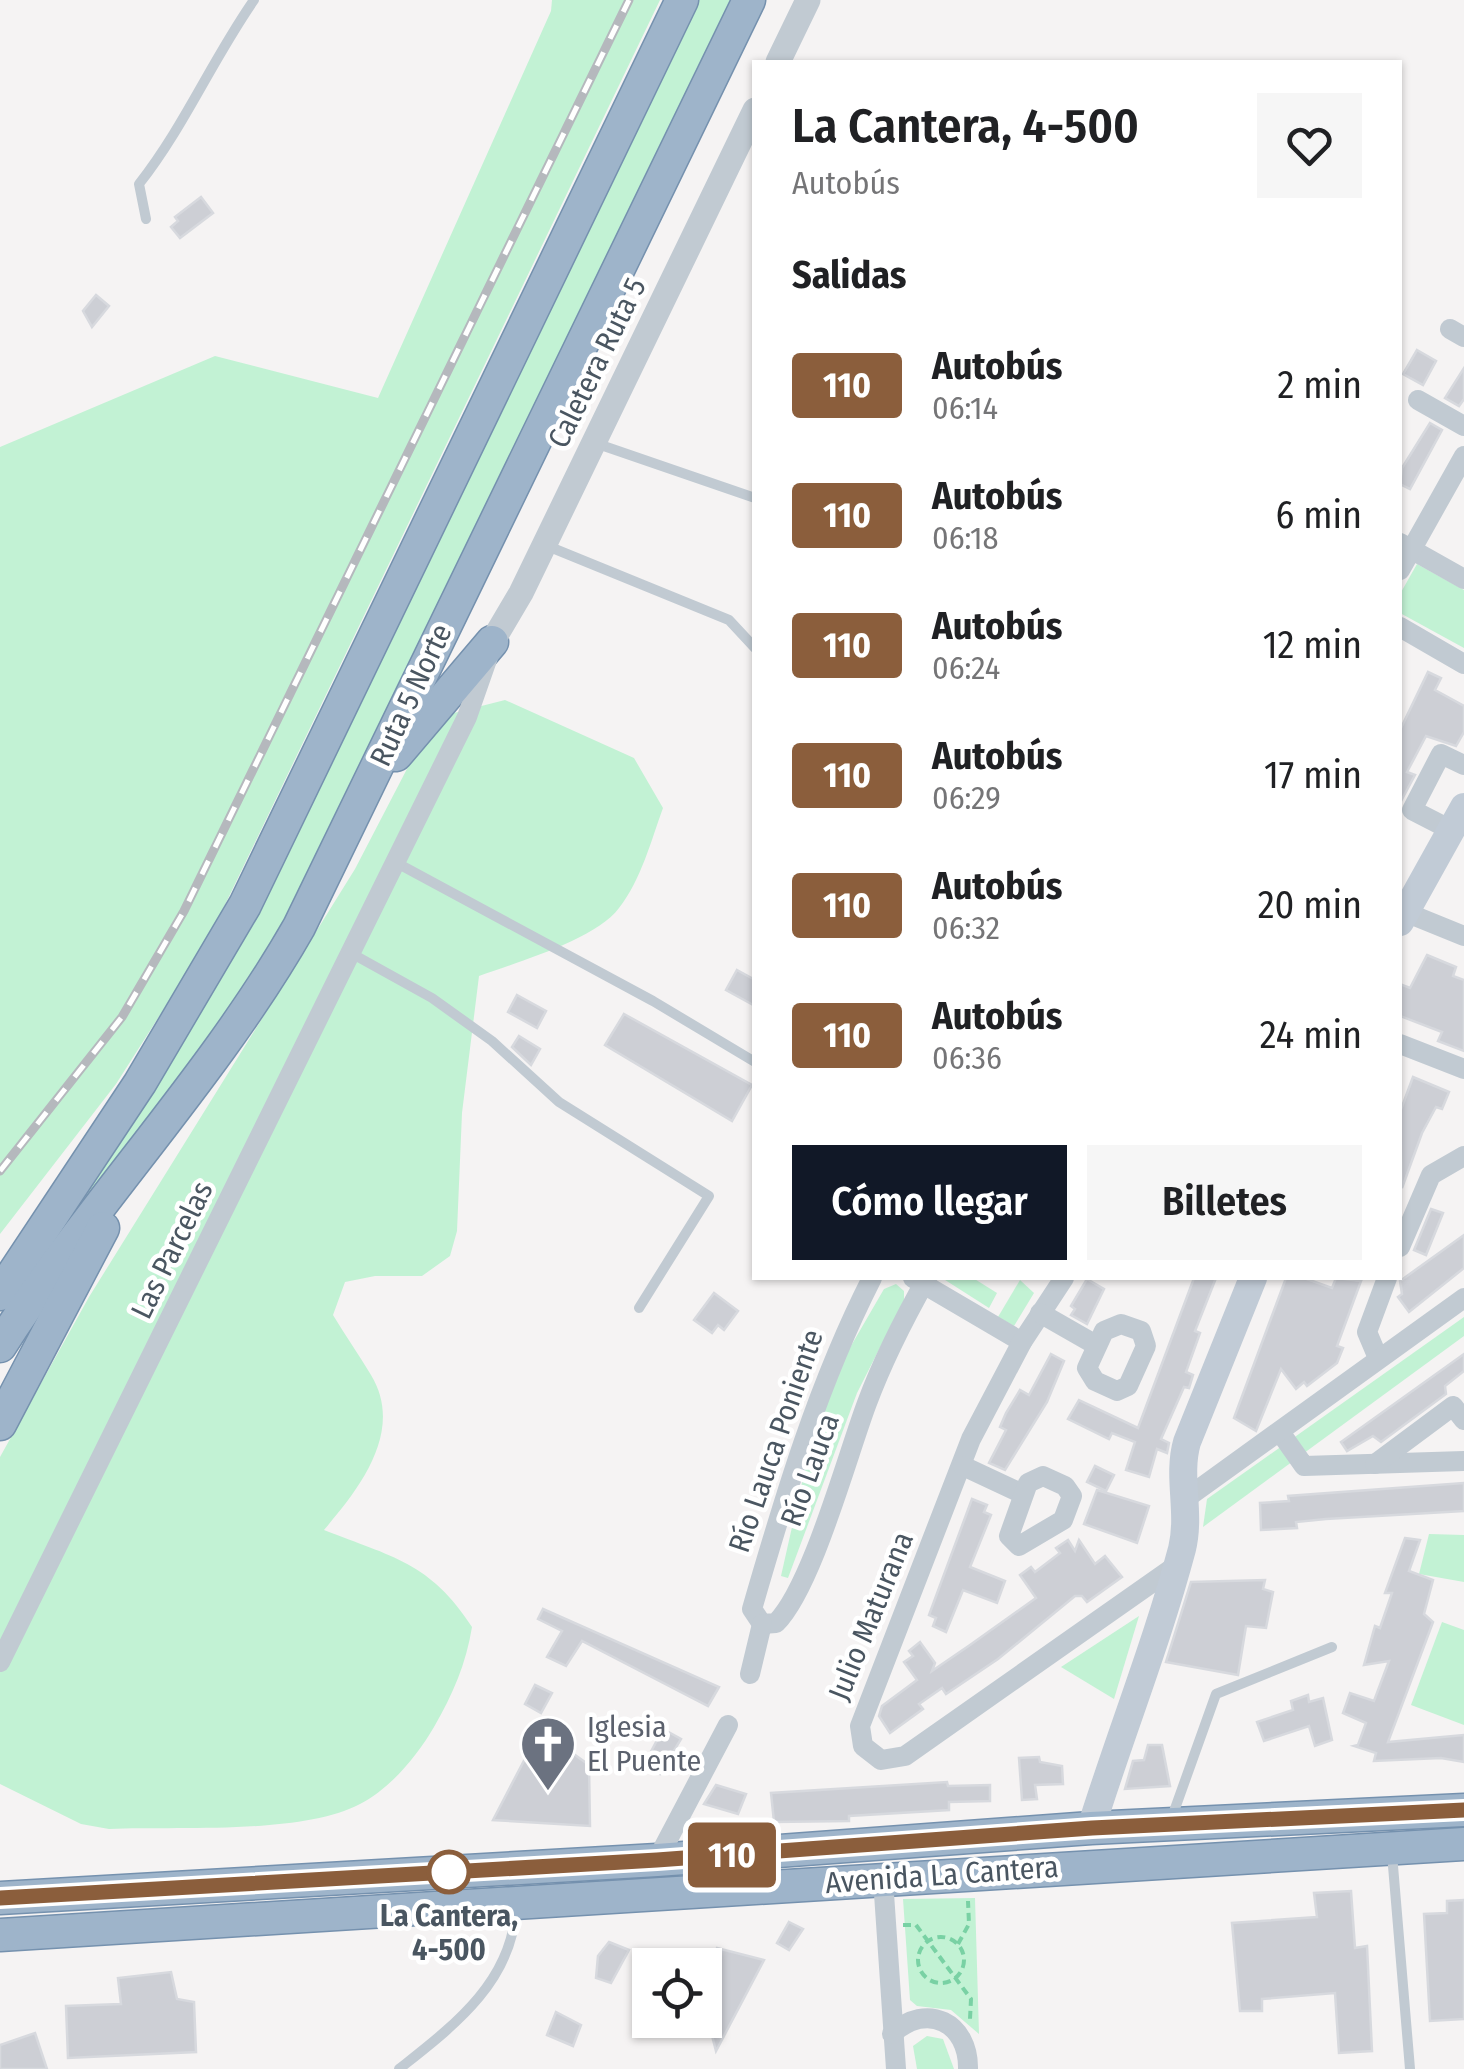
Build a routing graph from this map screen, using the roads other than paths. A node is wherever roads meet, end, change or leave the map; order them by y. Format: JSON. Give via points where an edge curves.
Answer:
{"nodes":[{"id":1,"x":254,"y":0,"type":"edge"},
{"id":2,"x":682,"y":0,"type":"edge"},
{"id":3,"x":749,"y":0,"type":"edge"},
{"id":4,"x":808,"y":0,"type":"edge"},
{"id":5,"x":779,"y":60,"type":"edge"},
{"id":6,"x":752,"y":116,"type":"edge"},
{"id":7,"x":146,"y":219,"type":"dead end"},
{"id":8,"x":1418,"y":400,"type":"dead end"},
{"id":9,"x":1464,"y":426,"type":"edge"},
{"id":10,"x":594,"y":442,"type":"junction"},
{"id":11,"x":1464,"y":456,"type":"edge"},
{"id":12,"x":752,"y":497,"type":"edge"},
{"id":13,"x":544,"y":545,"type":"junction"},
{"id":14,"x":1406,"y":546,"type":"edge"},
{"id":15,"x":1464,"y":578,"type":"edge"},
{"id":16,"x":1402,"y":628,"type":"edge"},
{"id":17,"x":492,"y":642,"type":"junction"},
{"id":18,"x":752,"y":645,"type":"edge"},
{"id":19,"x":1464,"y":664,"type":"edge"},
{"id":20,"x":1464,"y":766,"type":"edge"},
{"id":21,"x":1458,"y":819,"type":"edge"},
{"id":22,"x":350,"y":826,"type":"junction"},
{"id":23,"x":394,"y":862,"type":"junction"},
{"id":24,"x":1402,"y":915,"type":"edge"},
{"id":25,"x":1464,"y":936,"type":"edge"},
{"id":26,"x":348,"y":952,"type":"junction"},
{"id":27,"x":223,"y":1044,"type":"junction"},
{"id":28,"x":1402,"y":1045,"type":"edge"},
{"id":29,"x":752,"y":1060,"type":"edge"},
{"id":30,"x":1464,"y":1069,"type":"edge"},
{"id":31,"x":140,"y":1083,"type":"junction"},
{"id":32,"x":1464,"y":1156,"type":"edge"},
{"id":33,"x":1402,"y":1243,"type":"edge"},
{"id":34,"x":0,"y":1261,"type":"edge"},
{"id":35,"x":871,"y":1280,"type":"edge"},
{"id":36,"x":921,"y":1280,"type":"edge"},
{"id":37,"x":1252,"y":1280,"type":"edge"},
{"id":38,"x":1386,"y":1280,"type":"edge"},
{"id":39,"x":1054,"y":1281,"type":"edge"},
{"id":40,"x":0,"y":1294,"type":"edge"},
{"id":41,"x":1464,"y":1298,"type":"edge"},
{"id":42,"x":639,"y":1308,"type":"dead end"},
{"id":43,"x":1040,"y":1313,"type":"junction"},
{"id":44,"x":1022,"y":1342,"type":"junction"},
{"id":45,"x":1096,"y":1345,"type":"dead end"},
{"id":46,"x":0,"y":1346,"type":"edge"},
{"id":47,"x":1378,"y":1358,"type":"junction"},
{"id":48,"x":1464,"y":1420,"type":"edge"},
{"id":49,"x":0,"y":1424,"type":"edge"},
{"id":50,"x":1280,"y":1432,"type":"junction"},
{"id":51,"x":1464,"y":1460,"type":"edge"},
{"id":52,"x":1375,"y":1464,"type":"junction"},
{"id":53,"x":963,"y":1466,"type":"junction"},
{"id":54,"x":1023,"y":1494,"type":"dead end"},
{"id":55,"x":1188,"y":1498,"type":"junction"},
{"id":56,"x":1177,"y":1565,"type":"junction"},
{"id":57,"x":762,"y":1624,"type":"junction"},
{"id":58,"x":1332,"y":1647,"type":"dead end"},
{"id":59,"x":0,"y":1662,"type":"edge"},
{"id":60,"x":750,"y":1674,"type":"dead end"},
{"id":61,"x":728,"y":1725,"type":"dead end"},
{"id":62,"x":1464,"y":1810,"type":"edge"},
{"id":63,"x":1168,"y":1827,"type":"junction"},
{"id":64,"x":1092,"y":1828,"type":"junction"},
{"id":65,"x":1464,"y":1844,"type":"edge"},
{"id":66,"x":1390,"y":1849,"type":"junction"},
{"id":67,"x":657,"y":1860,"type":"junction"},
{"id":68,"x":999,"y":1871,"type":"junction"},
{"id":69,"x":883,"y":1879,"type":"junction"},
{"id":70,"x":0,"y":1898,"type":"edge"},
{"id":71,"x":517,"y":1902,"type":"junction"},
{"id":72,"x":0,"y":1935,"type":"edge"},
{"id":73,"x":892,"y":2034,"type":"junction"},
{"id":74,"x":968,"y":2059,"type":"edge"},
{"id":75,"x":399,"y":2069,"type":"edge"},
{"id":76,"x":896,"y":2069,"type":"edge"},
{"id":77,"x":1410,"y":2069,"type":"edge"}],
"edges":[{"from":1,"to":7,"type":"lane","via":[[139,184]]},
{"from":2,"to":31,"type":"highway","name":"Ruta 5 Norte","via":[[259,879]]},
{"from":3,"to":22,"type":"highway","name":"Ruta 5 Norte"},
{"from":4,"to":5,"type":"street"},
{"from":6,"to":10,"type":"street","name":"Caletera Ruta 5"},
{"from":8,"to":9,"type":"street"},
{"from":10,"to":12,"type":"lane"},
{"from":10,"to":13,"type":"street","name":"Caletera Ruta 5"},
{"from":11,"to":14,"type":"street"},
{"from":13,"to":17,"type":"street","name":"Caletera Ruta 5"},
{"from":13,"to":18,"type":"lane","via":[[730,620]]},
{"from":14,"to":15,"type":"street"},
{"from":16,"to":19,"type":"street"},
{"from":17,"to":22,"type":"highway","via":[[408,740]]},
{"from":17,"to":23,"type":"street","name":"Las Parcelas","via":[[467,717]]},
{"from":20,"to":21,"type":"street","via":[[1442,754],[1412,810]]},
{"from":21,"to":24,"type":"main road"},
{"from":22,"to":27,"type":"highway","name":"Ruta 5 Norte","via":[[290,942]]},
{"from":23,"to":26,"type":"street","name":"Las Parcelas"},
{"from":23,"to":29,"type":"lane"},
{"from":24,"to":25,"type":"street"},
{"from":26,"to":42,"type":"lane","via":[[447,1008],[558,1102],[708,1196]]},
{"from":26,"to":59,"type":"street","name":"Las Parcelas"},
{"from":27,"to":46,"type":"highway","name":"Ruta 5 Norte"},
{"from":27,"to":49,"type":"highway","via":[[90,1251]]},
{"from":28,"to":30,"type":"street"},
{"from":31,"to":34,"type":"highway"},
{"from":31,"to":40,"type":"highway","name":"Ruta 5 Norte"},
{"from":32,"to":33,"type":"street","via":[[1431,1174]]},
{"from":35,"to":57,"type":"street","name":"Río Lauca Poniente","via":[[838,1343],[794,1464],[752,1609]]},
{"from":36,"to":44,"type":"street"},
{"from":36,"to":57,"type":"street","name":"Río Lauca","via":[[796,1591],[776,1623]]},
{"from":37,"to":55,"type":"main road","via":[[1186,1442],[1182,1471]]},
{"from":38,"to":47,"type":"street","via":[[1367,1332]]},
{"from":39,"to":43,"type":"street","name":"Julio Maturana"},
{"from":41,"to":47,"type":"street"},
{"from":43,"to":44,"type":"street","name":"Julio Maturana"},
{"from":43,"to":45,"type":"street"},
{"from":44,"to":53,"type":"street","name":"Julio Maturana"},
{"from":47,"to":50,"type":"street"},
{"from":48,"to":52,"type":"street","via":[[1453,1406]]},
{"from":50,"to":52,"type":"street","via":[[1304,1466]]},
{"from":50,"to":55,"type":"street"},
{"from":51,"to":52,"type":"street"},
{"from":53,"to":54,"type":"street"},
{"from":53,"to":56,"type":"street","name":"Julio Maturana","via":[[860,1726],[860,1740],[873,1757],[904,1756]]},
{"from":55,"to":56,"type":"main road"},
{"from":56,"to":64,"type":"main road"},
{"from":57,"to":60,"type":"street"},
{"from":58,"to":63,"type":"lane","via":[[1216,1694]]},
{"from":61,"to":67,"type":"street"},
{"from":62,"to":63,"type":"highway","name":"Avenida La Cantera"},
{"from":63,"to":64,"type":"highway","name":"Avenida La Cantera"},
{"from":64,"to":67,"type":"highway","name":"Avenida La Cantera"},
{"from":64,"to":68,"type":"highway","via":[[1072,1855]]},
{"from":65,"to":66,"type":"highway","name":"Avenida La Cantera"},
{"from":66,"to":68,"type":"highway","name":"Avenida La Cantera"},
{"from":66,"to":77,"type":"lane"},
{"from":67,"to":70,"type":"highway","name":"Avenida La Cantera"},
{"from":68,"to":69,"type":"highway","name":"Avenida La Cantera"},
{"from":69,"to":71,"type":"highway","name":"Avenida La Cantera"},
{"from":69,"to":73,"type":"street"},
{"from":71,"to":72,"type":"highway","name":"Avenida La Cantera"},
{"from":71,"to":75,"type":"lane","via":[[508,1944],[482,1995],[445,2036]]},
{"from":73,"to":74,"type":"street","via":[[917,2020],[937,2020],[960,2034]]},
{"from":73,"to":76,"type":"street"}]}
